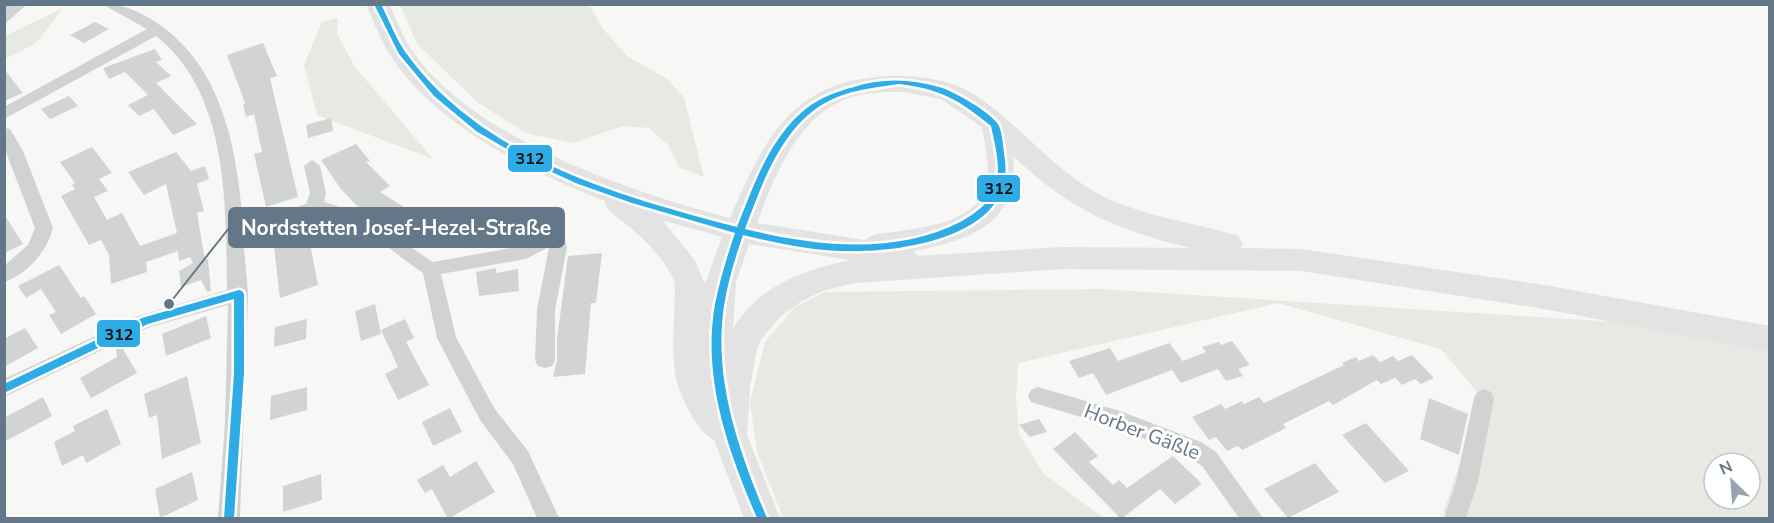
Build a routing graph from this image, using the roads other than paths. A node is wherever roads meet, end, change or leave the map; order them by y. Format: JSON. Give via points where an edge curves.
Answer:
{"nodes":[{"id":1,"x":109,"y":4,"type":"edge"},
{"id":2,"x":377,"y":4,"type":"edge"},
{"id":3,"x":156,"y":30,"type":"junction"},
{"id":4,"x":4,"y":114,"type":"edge"},
{"id":5,"x":996,"y":125,"type":"junction"},
{"id":6,"x":4,"y":133,"type":"edge"},
{"id":7,"x":312,"y":166,"type":"dead end"},
{"id":8,"x":583,"y":180,"type":"junction"},
{"id":9,"x":314,"y":208,"type":"junction"},
{"id":10,"x":235,"y":232,"type":"junction"},
{"id":11,"x":849,"y":248,"type":"junction"},
{"id":12,"x":1301,"y":260,"type":"junction"},
{"id":13,"x":990,"y":261,"type":"junction"},
{"id":14,"x":431,"y":269,"type":"junction"},
{"id":15,"x":4,"y":275,"type":"edge"},
{"id":16,"x":239,"y":294,"type":"junction"},
{"id":17,"x":1770,"y":339,"type":"edge"},
{"id":18,"x":545,"y":360,"type":"dead end"},
{"id":19,"x":4,"y":389,"type":"edge"},
{"id":20,"x":1038,"y":396,"type":"dead end"},
{"id":21,"x":1484,"y":398,"type":"dead end"},
{"id":22,"x":730,"y":438,"type":"junction"},
{"id":23,"x":229,"y":519,"type":"edge"},
{"id":24,"x":548,"y":519,"type":"edge"},
{"id":25,"x":762,"y":519,"type":"edge"},
{"id":26,"x":1252,"y":519,"type":"edge"},
{"id":27,"x":1455,"y":519,"type":"edge"}],
"edges":[{"from":1,"to":3,"type":"street"},
{"from":2,"to":8,"type":"main road","via":[[405,60],[447,105],[506,143]]},
{"from":3,"to":4,"type":"street"},
{"from":3,"to":10,"type":"street","via":[[184,54],[213,107],[230,180]]},
{"from":5,"to":11,"type":"main road","via":[[1002,173],[998,193],[987,209],[958,229],[936,237]]},
{"from":5,"to":12,"type":"main road","via":[[1084,198],[1133,222]]},
{"from":5,"to":22,"type":"main road","via":[[963,99],[931,86],[888,82],[826,96],[796,120],[780,141],[749,206],[723,274],[717,313],[718,370]]},
{"from":6,"to":15,"type":"street","via":[[44,228],[42,240],[31,255]]},
{"from":7,"to":9,"type":"street","via":[[318,193]]},
{"from":8,"to":11,"type":"main road","via":[[702,222]]},
{"from":8,"to":22,"type":"main road","via":[[650,226],[683,267],[690,283],[691,375],[710,417]]},
{"from":9,"to":10,"type":"street"},
{"from":9,"to":14,"type":"street","via":[[328,207],[342,213]]},
{"from":10,"to":16,"type":"street"},
{"from":11,"to":13,"type":"main road"},
{"from":12,"to":13,"type":"main road"},
{"from":12,"to":17,"type":"main road","via":[[1544,297]]},
{"from":13,"to":22,"type":"main road","via":[[829,276],[774,302],[746,336],[733,380]]},
{"from":14,"to":18,"type":"street","via":[[509,256],[526,252],[544,240],[557,241],[546,310]]},
{"from":14,"to":24,"type":"street","via":[[447,338],[487,414],[520,458]]},
{"from":16,"to":19,"type":"street","via":[[145,321]]},
{"from":16,"to":23,"type":"street","via":[[239,373]]},
{"from":20,"to":26,"type":"street","name":"Horber Gäßle","via":[[1120,420],[1194,449],[1209,459]]},
{"from":21,"to":27,"type":"street","via":[[1467,482]]},
{"from":22,"to":25,"type":"main road"}]}
